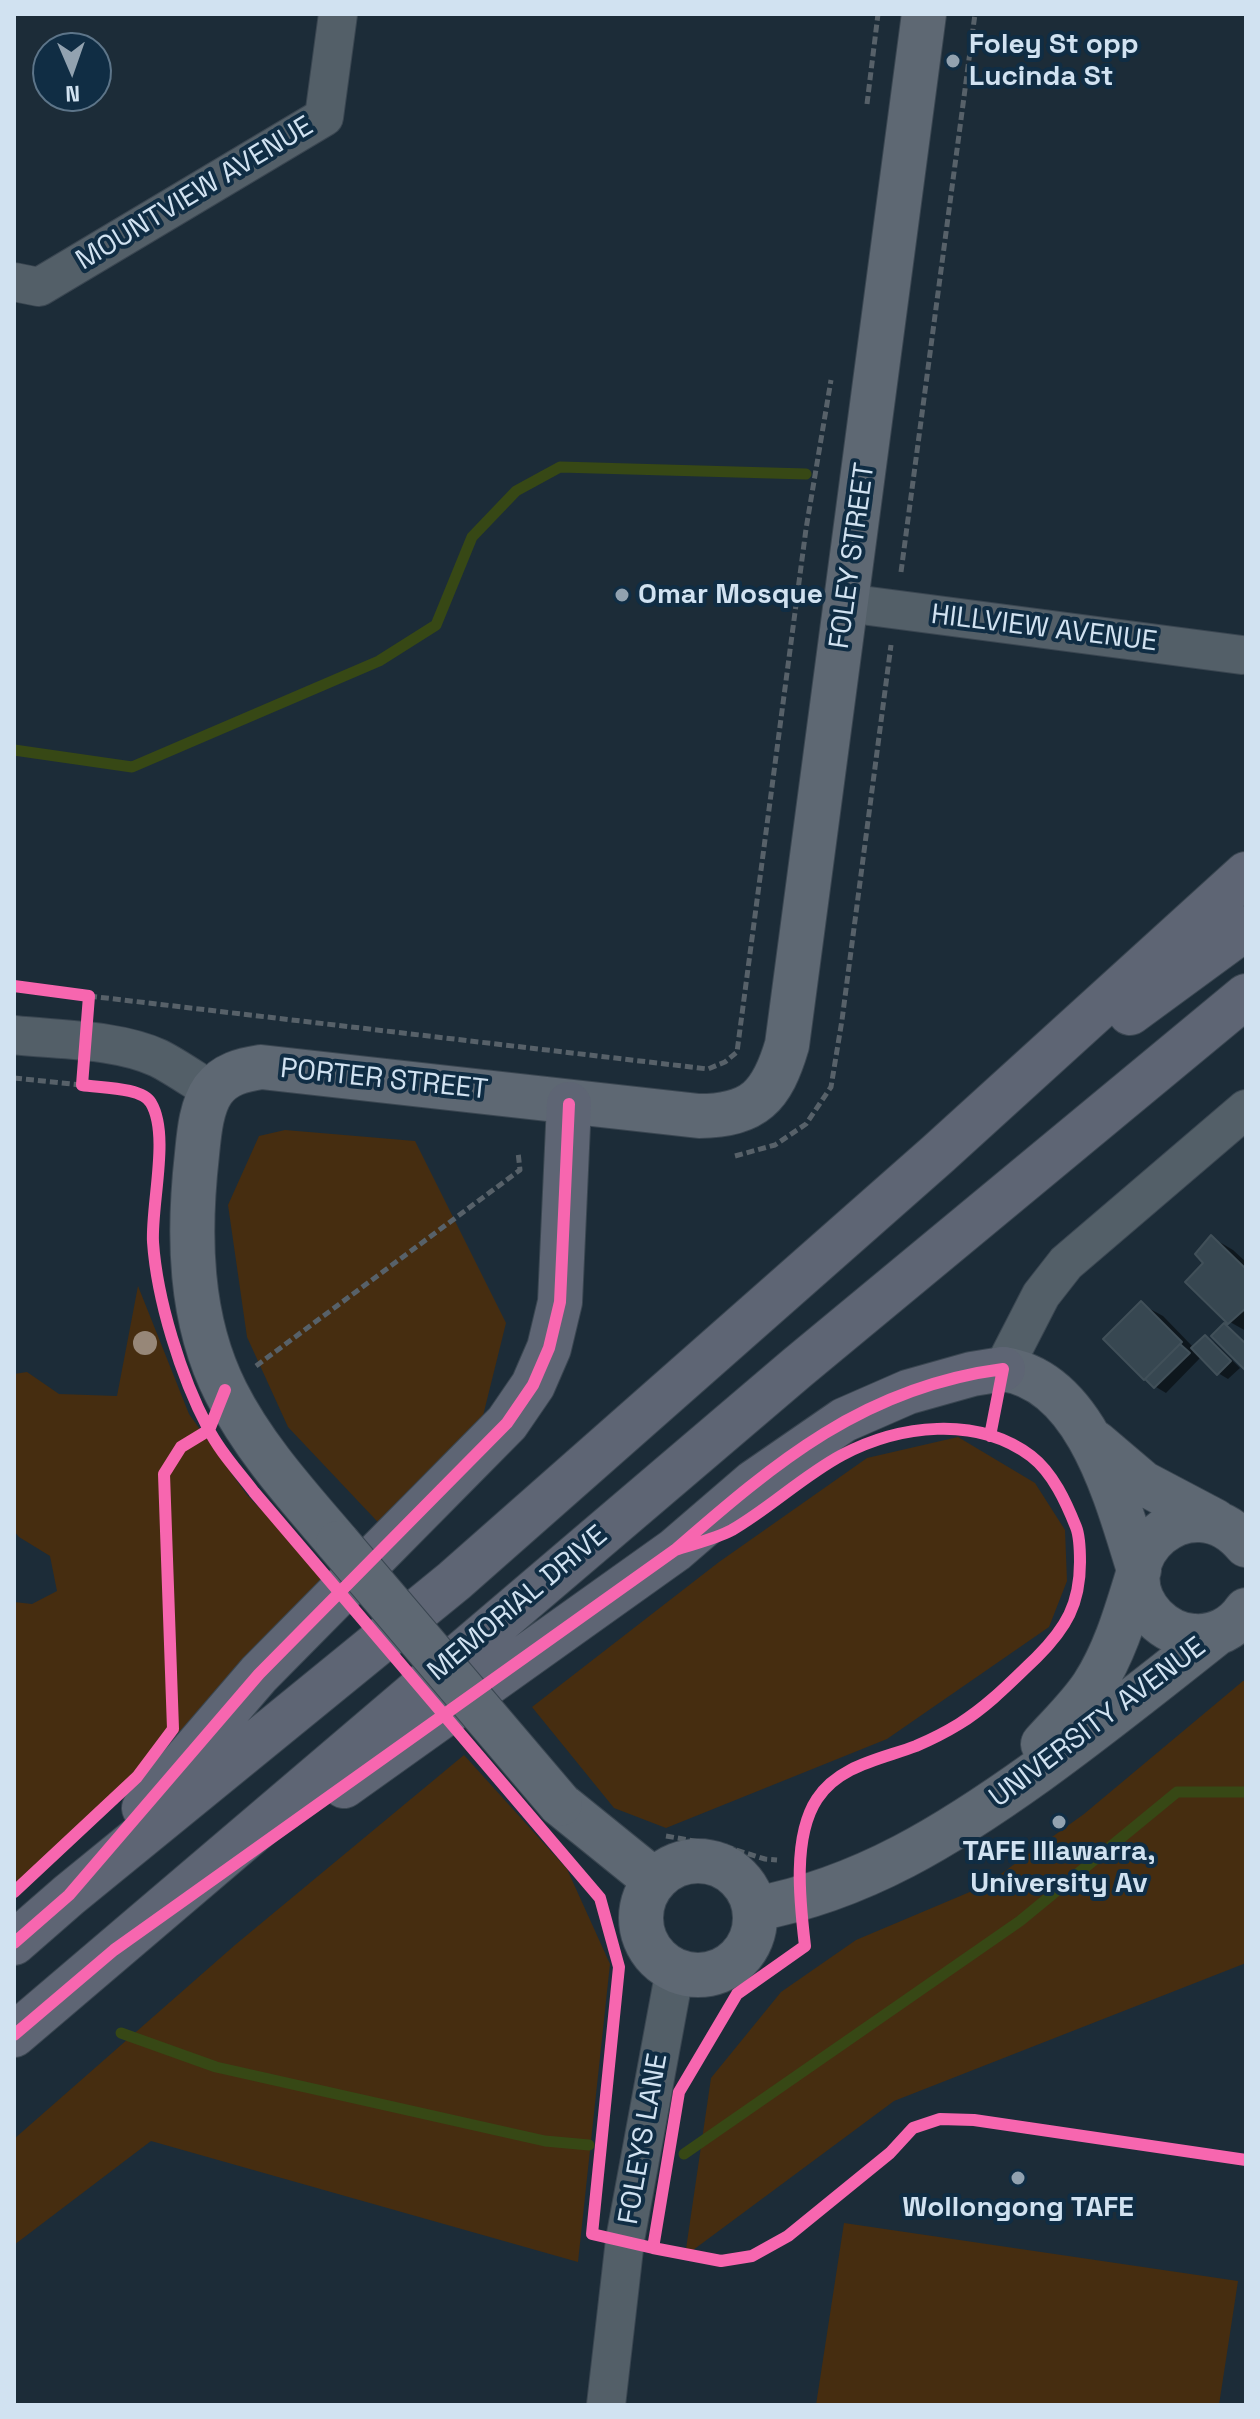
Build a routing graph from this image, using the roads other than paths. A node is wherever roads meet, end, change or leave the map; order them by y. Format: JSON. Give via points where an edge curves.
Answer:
{"nodes":[{"id":1,"x":338,"y":14,"type":"edge"},
{"id":2,"x":924,"y":14,"type":"edge"},
{"id":3,"x":14,"y":282,"type":"edge"},
{"id":4,"x":846,"y":603,"type":"junction"},
{"id":5,"x":1242,"y":655,"type":"dead end"},
{"id":6,"x":1246,"y":874,"type":"edge"},
{"id":7,"x":1246,"y":928,"type":"edge"},
{"id":8,"x":1246,"y":996,"type":"edge"},
{"id":9,"x":14,"y":1035,"type":"edge"},
{"id":10,"x":212,"y":1091,"type":"junction"},
{"id":11,"x":766,"y":1094,"type":"joint"},
{"id":12,"x":569,"y":1104,"type":"junction"},
{"id":13,"x":1246,"y":1109,"type":"edge"},
{"id":14,"x":938,"y":1154,"type":"junction"},
{"id":15,"x":1003,"y":1369,"type":"junction"},
{"id":16,"x":1086,"y":1433,"type":"junction"},
{"id":17,"x":1235,"y":1535,"type":"edge"},
{"id":18,"x":1139,"y":1572,"type":"junction"},
{"id":19,"x":1234,"y":1626,"type":"edge"},
{"id":20,"x":979,"y":1813,"type":"junction"},
{"id":21,"x":654,"y":1880,"type":"junction"},
{"id":22,"x":69,"y":1895,"type":"junction"},
{"id":23,"x":755,"y":1909,"type":"junction"},
{"id":24,"x":14,"y":1943,"type":"edge"},
{"id":25,"x":114,"y":1950,"type":"junction"},
{"id":26,"x":675,"y":1970,"type":"junction"},
{"id":27,"x":14,"y":2035,"type":"edge"},
{"id":28,"x":606,"y":2405,"type":"edge"}],
"edges":[{"from":1,"to":3,"type":"street","name":"MOUNTVIEW AVENUE","via":[[324,117],[39,287]]},
{"from":2,"to":4,"type":"main road","name":"FOLEY STREET"},
{"from":4,"to":5,"type":"street","name":"HILLVIEW AVENUE"},
{"from":4,"to":11,"type":"main road","name":"FOLEY STREET","via":[[787,1045]]},
{"from":6,"to":14,"type":"highway"},
{"from":7,"to":14,"type":"highway"},
{"from":8,"to":25,"type":"highway","name":"MEMORIAL DRIVE","via":[[537,1587]]},
{"from":9,"to":10,"type":"street","via":[[122,1046],[159,1059]]},
{"from":10,"to":12,"type":"main road","name":"PORTER STREET","via":[[225,1077],[241,1071],[282,1067]]},
{"from":10,"to":21,"type":"main road","bridge":true,"via":[[198,1142],[194,1279],[202,1322],[241,1421],[560,1804]]},
{"from":11,"to":12,"type":"main road","name":"PORTER STREET","via":[[738,1112],[720,1116]]},
{"from":12,"to":22,"type":"highway","via":[[560,1302],[533,1385],[507,1423],[259,1674]]},
{"from":13,"to":15,"type":"street","via":[[1066,1263],[1041,1295]]},
{"from":14,"to":22,"type":"highway","name":"MEMORIAL DRIVE","via":[[454,1581]]},
{"from":15,"to":16,"type":"main road","via":[[1041,1383]]},
{"from":15,"to":25,"type":"highway","via":[[908,1392],[844,1420],[754,1482],[675,1550]]},
{"from":16,"to":17,"type":"main road","via":[[1143,1483]]},
{"from":16,"to":18,"type":"main road","via":[[1106,1474]]},
{"from":17,"to":18,"type":"main road","name":"UNIVERSITY AVENUE","via":[[1203,1519],[1172,1524],[1149,1544]]},
{"from":18,"to":19,"type":"main road","via":[[1145,1605],[1166,1628],[1196,1637]]},
{"from":18,"to":20,"type":"main road","name":"UNIVERSITY AVENUE","via":[[1114,1644],[1091,1689]]},
{"from":19,"to":20,"type":"main road","name":"UNIVERSITY AVENUE"},
{"from":20,"to":23,"type":"main road","name":"UNIVERSITY AVENUE","via":[[902,1859],[800,1880]]},
{"from":21,"to":23,"type":"main road","via":[[686,1862],[722,1866],[738,1876]]},
{"from":21,"to":26,"type":"main road","via":[[645,1896],[642,1930],[660,1961]]},
{"from":22,"to":24,"type":"highway","name":"MEMORIAL DRIVE"},
{"from":23,"to":26,"type":"main road","via":[[749,1943],[726,1968],[709,1974]]},
{"from":25,"to":27,"type":"highway","name":"MEMORIAL DRIVE"},
{"from":26,"to":28,"type":"street","name":"FOLEYS LANE","via":[[625,2240]]}]}
